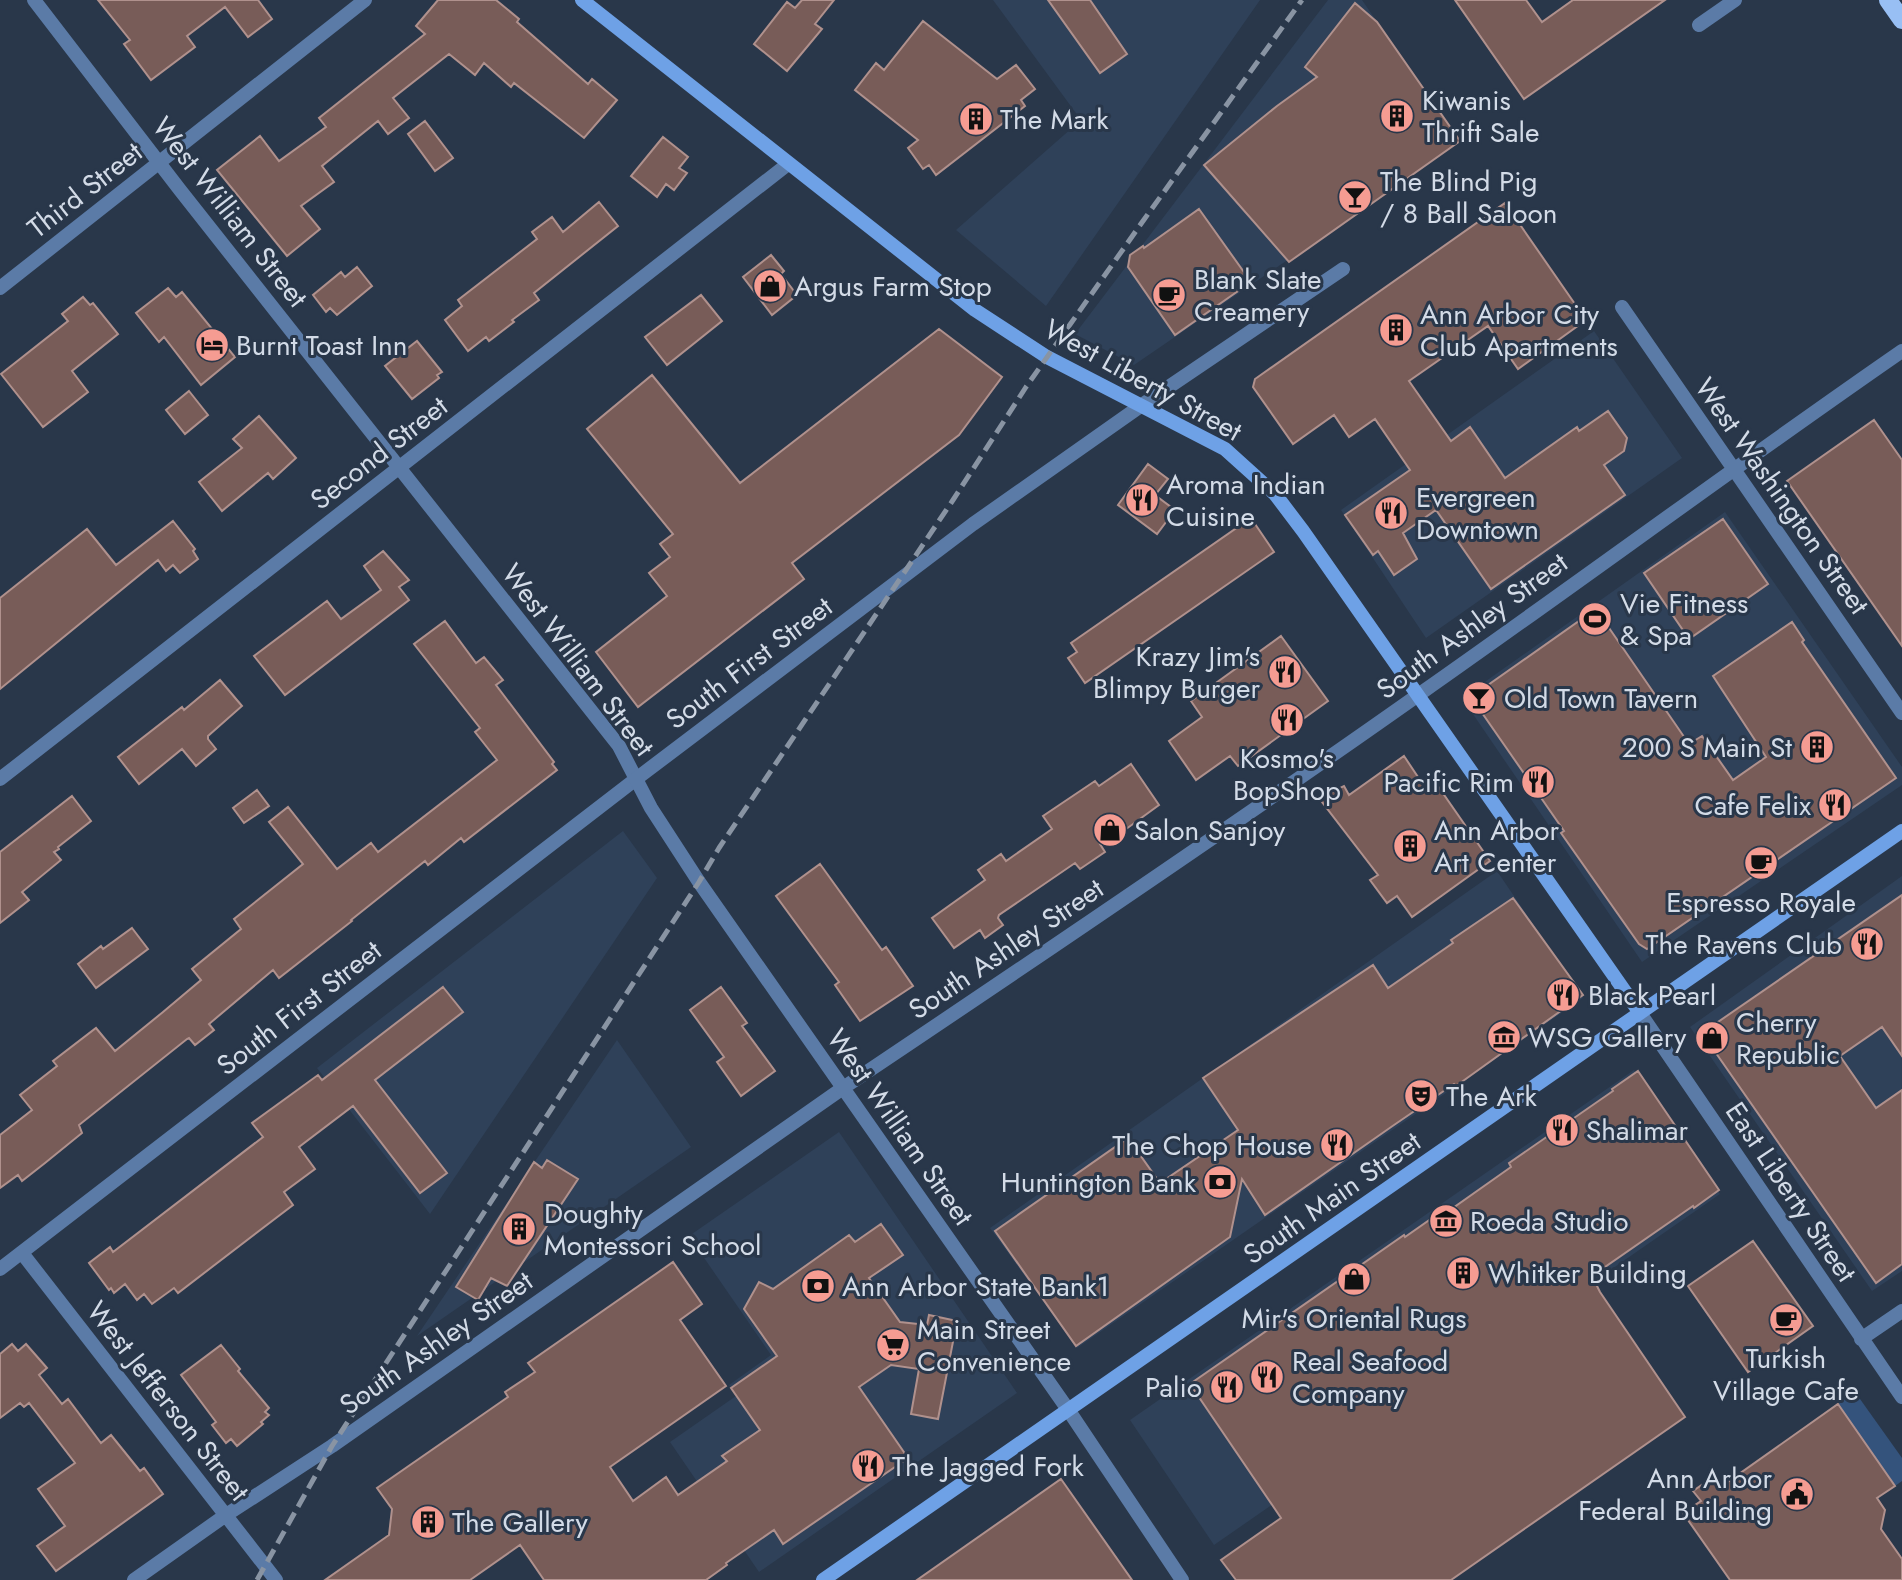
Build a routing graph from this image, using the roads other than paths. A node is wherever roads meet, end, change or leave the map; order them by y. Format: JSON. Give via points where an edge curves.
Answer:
{"nodes":[{"id":1,"x":34,"y":0,"type":"edge"},
{"id":2,"x":365,"y":0,"type":"edge"},
{"id":3,"x":582,"y":0,"type":"edge"},
{"id":4,"x":1735,"y":0,"type":"edge"},
{"id":5,"x":1888,"y":0,"type":"edge"},
{"id":6,"x":1902,"y":20,"type":"edge"},
{"id":7,"x":1699,"y":25,"type":"dead end"},
{"id":8,"x":160,"y":163,"type":"junction"},
{"id":9,"x":788,"y":164,"type":"junction"},
{"id":10,"x":1343,"y":269,"type":"dead end"},
{"id":11,"x":0,"y":288,"type":"edge"},
{"id":12,"x":1622,"y":307,"type":"dead end"},
{"id":13,"x":1902,"y":351,"type":"edge"},
{"id":14,"x":1142,"y":405,"type":"junction"},
{"id":15,"x":1733,"y":468,"type":"junction"},
{"id":16,"x":400,"y":469,"type":"junction"},
{"id":17,"x":1418,"y":695,"type":"junction"},
{"id":18,"x":1902,"y":713,"type":"edge"},
{"id":19,"x":0,"y":779,"type":"edge"},
{"id":20,"x":636,"y":779,"type":"junction"},
{"id":21,"x":1902,"y":831,"type":"edge"},
{"id":22,"x":1640,"y":1013,"type":"junction"},
{"id":23,"x":843,"y":1088,"type":"junction"},
{"id":24,"x":22,"y":1253,"type":"junction"},
{"id":25,"x":0,"y":1269,"type":"edge"},
{"id":26,"x":1902,"y":1311,"type":"edge"},
{"id":27,"x":1861,"y":1339,"type":"junction"},
{"id":28,"x":1902,"y":1398,"type":"edge"},
{"id":29,"x":1069,"y":1411,"type":"junction"},
{"id":30,"x":226,"y":1515,"type":"junction"},
{"id":31,"x":134,"y":1580,"type":"edge"},
{"id":32,"x":276,"y":1580,"type":"edge"},
{"id":33,"x":823,"y":1580,"type":"edge"},
{"id":34,"x":1182,"y":1580,"type":"edge"}],
"edges":[{"from":1,"to":8,"type":"street","name":"West William Street"},
{"from":2,"to":8,"type":"street","name":"Third Street"},
{"from":3,"to":9,"type":"main road","name":"West Liberty Street"},
{"from":4,"to":7,"type":"street"},
{"from":5,"to":6,"type":"main road"},
{"from":8,"to":11,"type":"street","name":"Third Street"},
{"from":8,"to":16,"type":"street","name":"West William Street"},
{"from":9,"to":14,"type":"main road","name":"West Liberty Street","via":[[975,310],[1047,357]]},
{"from":9,"to":16,"type":"street","name":"Second Street"},
{"from":10,"to":14,"type":"street","name":"South First Street"},
{"from":12,"to":15,"type":"street","name":"West Washington Street"},
{"from":13,"to":15,"type":"street","name":"South Ashley Street"},
{"from":14,"to":17,"type":"main road","name":"West Liberty Street","via":[[1225,449],[1275,494]]},
{"from":14,"to":20,"type":"street","name":"South First Street","via":[[973,524]]},
{"from":15,"to":17,"type":"street","name":"South Ashley Street"},
{"from":15,"to":18,"type":"street","name":"West Washington Street"},
{"from":16,"to":19,"type":"street","name":"Second Street"},
{"from":16,"to":20,"type":"street","name":"West William Street","via":[[619,747]]},
{"from":17,"to":22,"type":"main road","name":"West Liberty Street"},
{"from":17,"to":23,"type":"street","name":"South Ashley Street"},
{"from":20,"to":23,"type":"street","name":"West William Street","via":[[699,882]]},
{"from":20,"to":24,"type":"street","name":"South First Street"},
{"from":21,"to":22,"type":"main road","name":"South Main Street"},
{"from":22,"to":27,"type":"street","name":"East Liberty Street"},
{"from":22,"to":29,"type":"main road","name":"South Main Street"},
{"from":23,"to":29,"type":"street","name":"West William Street"},
{"from":23,"to":30,"type":"street","name":"South Ashley Street","via":[[332,1446]]},
{"from":24,"to":25,"type":"street","name":"South First Street"},
{"from":24,"to":30,"type":"street","name":"West Jefferson Street"},
{"from":26,"to":27,"type":"street"},
{"from":27,"to":28,"type":"street","name":"East Liberty Street"},
{"from":29,"to":33,"type":"main road","name":"South Main Street"},
{"from":29,"to":34,"type":"street","name":"West William Street"},
{"from":30,"to":31,"type":"street","name":"South Ashley Street"},
{"from":30,"to":32,"type":"street","name":"West Jefferson Street"}]}
